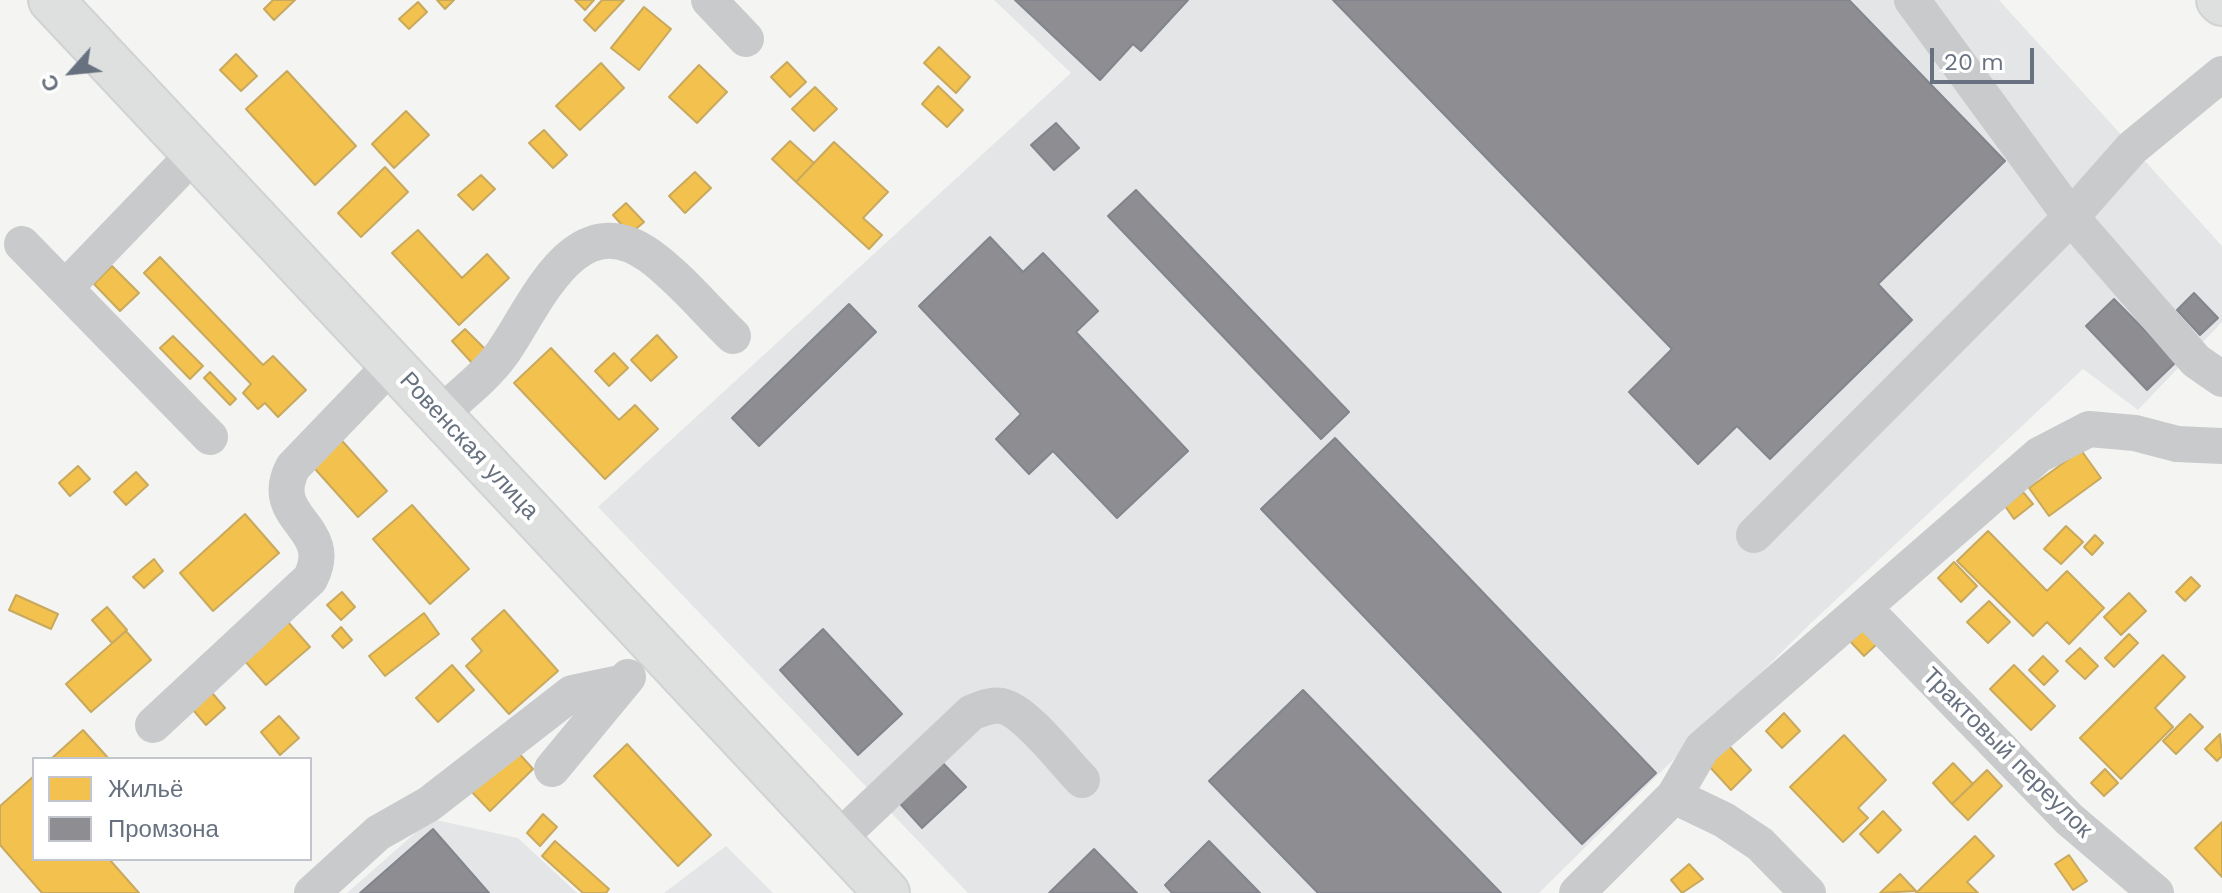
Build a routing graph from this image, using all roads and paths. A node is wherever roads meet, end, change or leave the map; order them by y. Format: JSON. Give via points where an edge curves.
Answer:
{"nodes":[{"id":1,"x":51,"y":0,"type":"edge"},
{"id":2,"x":709,"y":0,"type":"edge"},
{"id":3,"x":1912,"y":0,"type":"edge"},
{"id":4,"x":746,"y":39,"type":"dead end"},
{"id":5,"x":2222,"y":74,"type":"edge"},
{"id":6,"x":195,"y":153,"type":"junction"},
{"id":7,"x":2071,"y":217,"type":"junction"},
{"id":8,"x":22,"y":244,"type":"dead end"},
{"id":9,"x":65,"y":288,"type":"junction"},
{"id":10,"x":733,"y":336,"type":"dead end"},
{"id":11,"x":392,"y":364,"type":"junction"},
{"id":12,"x":2222,"y":379,"type":"edge"},
{"id":13,"x":440,"y":414,"type":"junction"},
{"id":14,"x":210,"y":437,"type":"dead end"},
{"id":15,"x":2222,"y":446,"type":"edge"},
{"id":16,"x":1754,"y":535,"type":"dead end"},
{"id":17,"x":1864,"y":608,"type":"junction"},
{"id":18,"x":656,"y":645,"type":"junction"},
{"id":19,"x":624,"y":682,"type":"junction"},
{"id":20,"x":153,"y":725,"type":"dead end"},
{"id":21,"x":552,"y":769,"type":"dead end"},
{"id":22,"x":1082,"y":780,"type":"dead end"},
{"id":23,"x":1674,"y":796,"type":"junction"},
{"id":24,"x":837,"y":840,"type":"junction"},
{"id":25,"x":312,"y":893,"type":"edge"},
{"id":26,"x":887,"y":893,"type":"edge"},
{"id":27,"x":1577,"y":893,"type":"edge"},
{"id":28,"x":1808,"y":893,"type":"edge"},
{"id":29,"x":2156,"y":893,"type":"edge"}],
"edges":[{"from":1,"to":6,"type":"main road","name":"Ровенская улица"},
{"from":2,"to":4,"type":"street"},
{"from":3,"to":7,"type":"street"},
{"from":5,"to":7,"type":"street","via":[[2132,148]]},
{"from":6,"to":9,"type":"street"},
{"from":6,"to":11,"type":"main road","name":"Ровенская улица"},
{"from":7,"to":12,"type":"street","via":[[2196,361]]},
{"from":7,"to":16,"type":"street"},
{"from":8,"to":9,"type":"street"},
{"from":9,"to":14,"type":"street"},
{"from":10,"to":13,"type":"street","via":[[648,255],[600,241],[577,250],[544,285],[500,357]]},
{"from":11,"to":13,"type":"main road","name":"Ровенская улица"},
{"from":11,"to":20,"type":"street","via":[[287,479],[287,505],[319,552],[310,579]]},
{"from":13,"to":18,"type":"main road","name":"Ровенская улица"},
{"from":15,"to":17,"type":"street","via":[[2089,429],[2039,455]]},
{"from":17,"to":23,"type":"street","via":[[1702,748]]},
{"from":17,"to":29,"type":"street","name":"Трактовый переулок","via":[[2069,819]]},
{"from":18,"to":19,"type":"street"},
{"from":18,"to":24,"type":"main road","name":"Ровенская улица"},
{"from":19,"to":21,"type":"street"},
{"from":19,"to":25,"type":"street","via":[[572,693],[429,804],[378,833]]},
{"from":22,"to":24,"type":"street","via":[[1017,713],[986,706],[971,713]]},
{"from":23,"to":27,"type":"street"},
{"from":23,"to":28,"type":"street","via":[[1760,844]]},
{"from":24,"to":26,"type":"main road","name":"Ровенская улица"}]}
